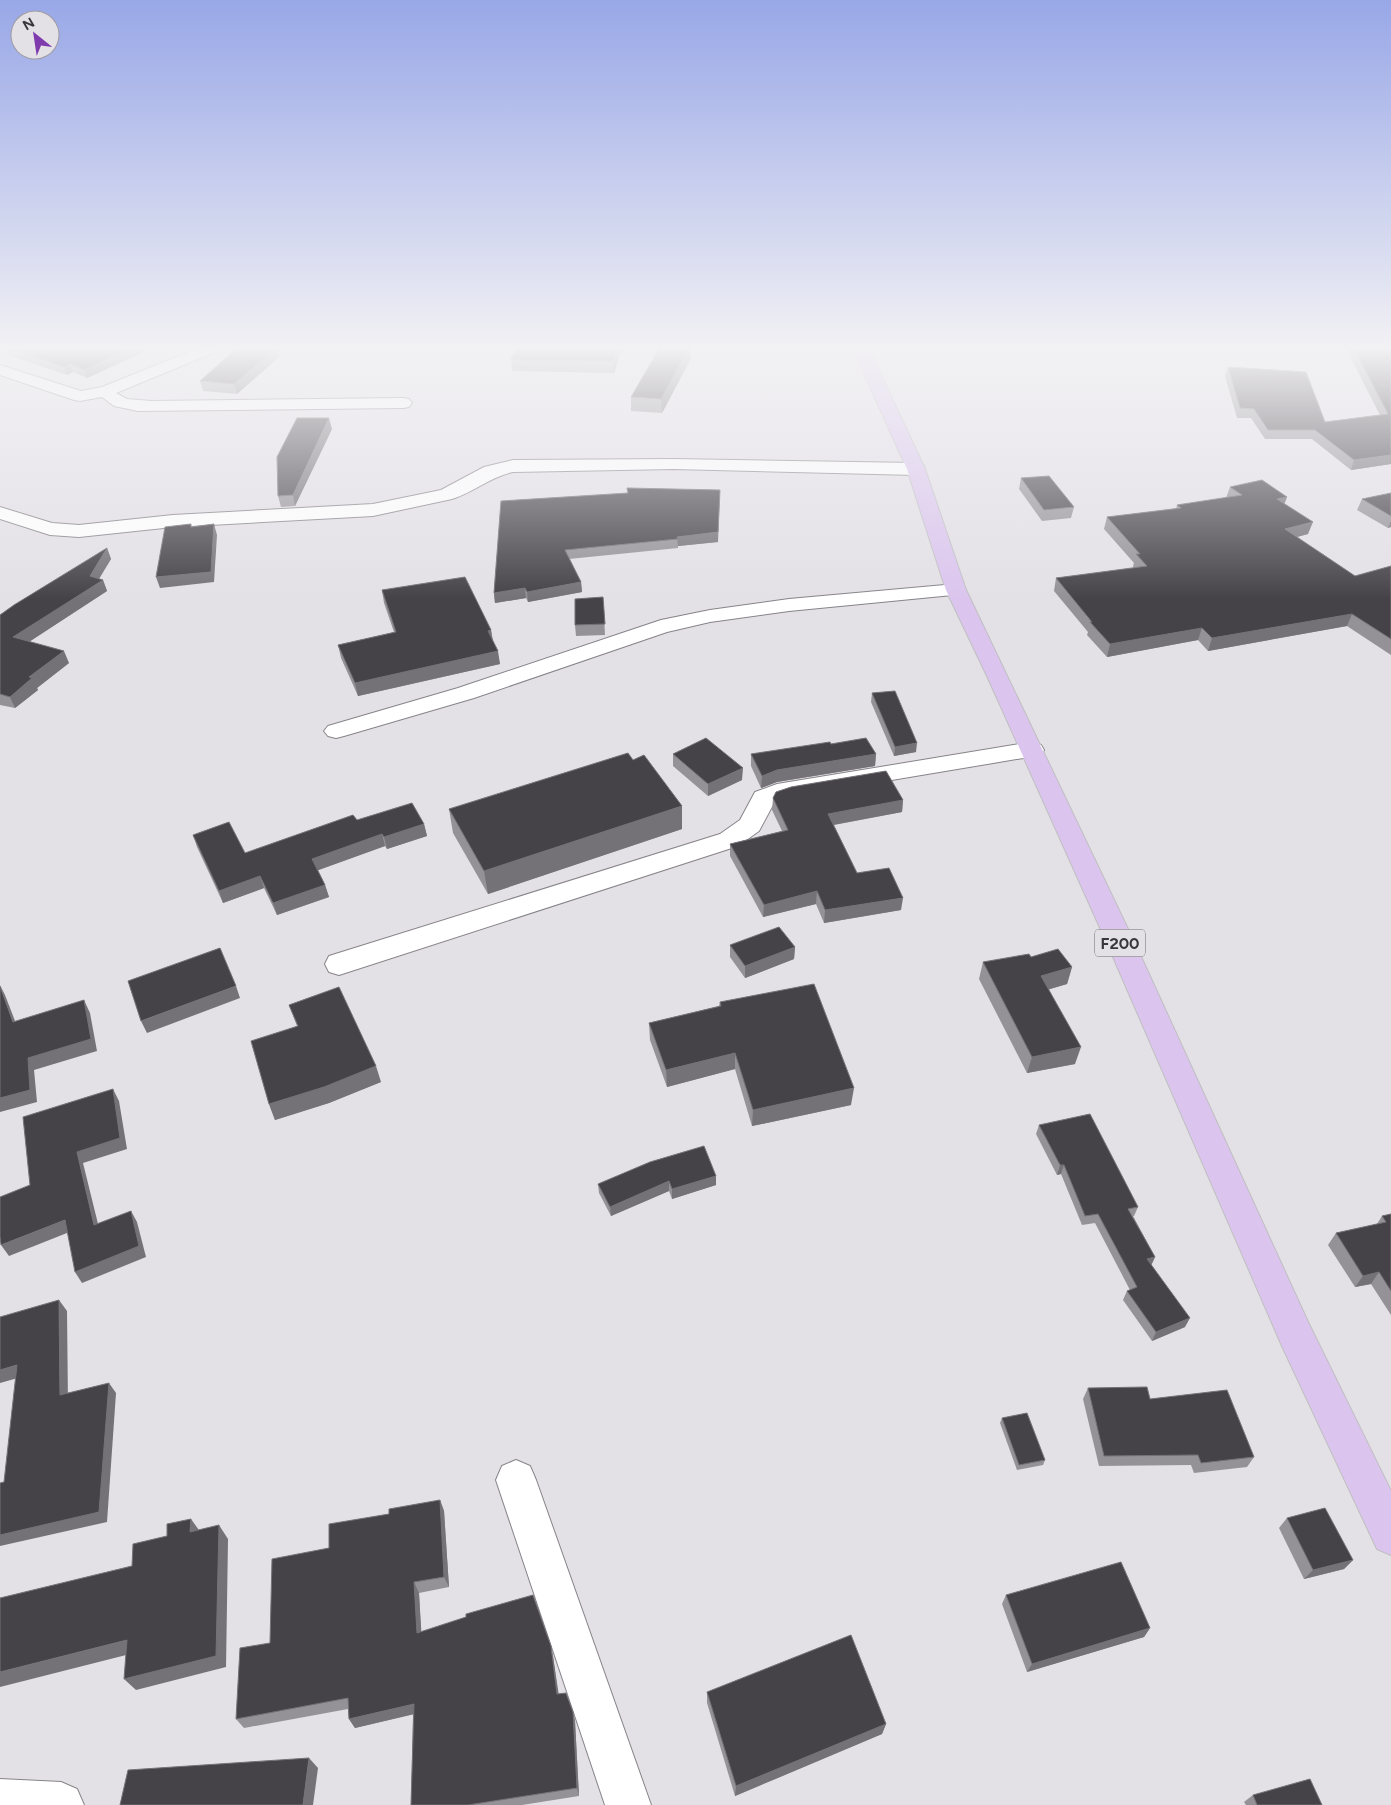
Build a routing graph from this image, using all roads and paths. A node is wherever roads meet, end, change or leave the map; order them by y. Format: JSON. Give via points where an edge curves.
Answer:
{"nodes":[{"id":1,"x":899,"y":431,"type":"edge"},
{"id":2,"x":916,"y":469,"type":"junction"},
{"id":3,"x":0,"y":513,"type":"edge"},
{"id":4,"x":956,"y":590,"type":"junction"},
{"id":5,"x":336,"y":731,"type":"dead end"},
{"id":6,"x":1032,"y":750,"type":"junction"},
{"id":7,"x":339,"y":964,"type":"dead end"},
{"id":8,"x":516,"y":1480,"type":"dead end"},
{"id":9,"x":1391,"y":1535,"type":"edge"},
{"id":10,"x":0,"y":1802,"type":"edge"},
{"id":11,"x":61,"y":1805,"type":"edge"},
{"id":12,"x":628,"y":1805,"type":"edge"}],
"edges":[{"from":1,"to":2,"type":"main road","number":"F200"},
{"from":2,"to":3,"type":"street","via":[[674,464],[513,466],[491,471],[445,496],[373,510],[174,521],[80,531],[50,529]]},
{"from":2,"to":4,"type":"main road","number":"F200"},
{"from":4,"to":5,"type":"street","via":[[790,605],[710,616],[662,627],[466,693]]},
{"from":4,"to":6,"type":"main road","number":"F200"},
{"from":6,"to":7,"type":"street","via":[[786,790],[764,798],[750,825],[729,840]]},
{"from":6,"to":9,"type":"main road","number":"F200","via":[[1295,1334]]},
{"from":8,"to":12,"type":"street"},
{"from":10,"to":11,"type":"street"}]}
